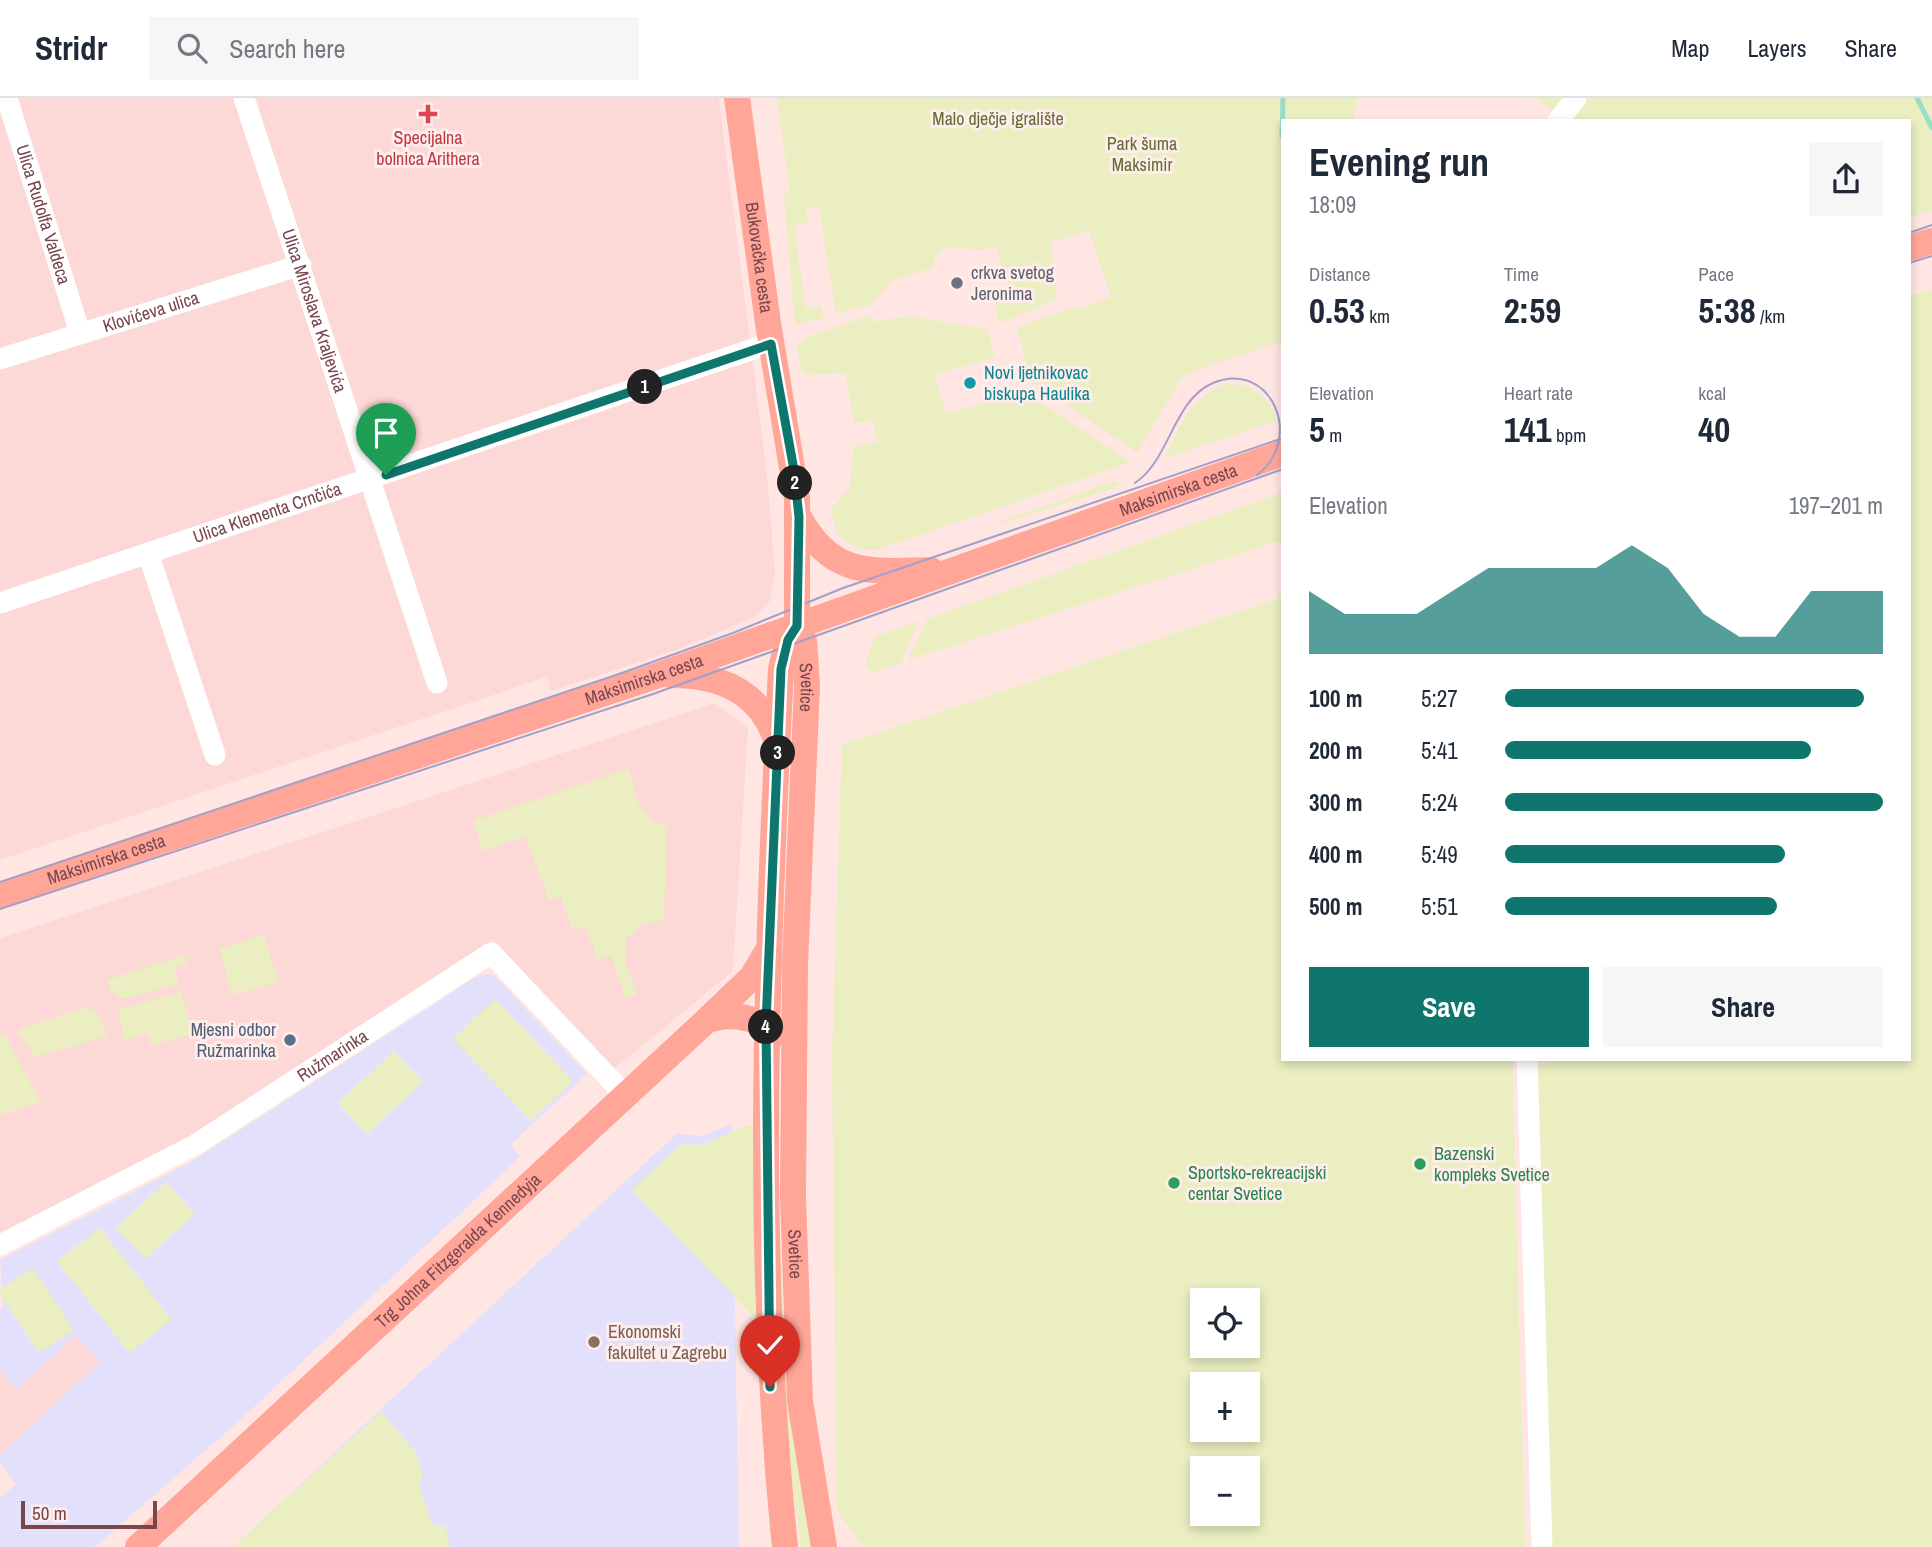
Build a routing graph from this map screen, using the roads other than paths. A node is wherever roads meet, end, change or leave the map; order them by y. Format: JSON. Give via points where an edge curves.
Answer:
{"nodes":[{"id":1,"x":7,"y":98,"type":"edge"},
{"id":2,"x":244,"y":98,"type":"edge"},
{"id":3,"x":737,"y":98,"type":"edge"},
{"id":4,"x":1576,"y":98,"type":"edge"},
{"id":5,"x":1560,"y":119,"type":"edge"},
{"id":6,"x":1932,"y":241,"type":"edge"},
{"id":7,"x":1911,"y":247,"type":"edge"},
{"id":8,"x":297,"y":256,"type":"junction"},
{"id":9,"x":80,"y":333,"type":"junction"},
{"id":10,"x":771,"y":344,"type":"junction"},
{"id":11,"x":0,"y":359,"type":"edge"},
{"id":12,"x":1281,"y":454,"type":"edge"},
{"id":13,"x":370,"y":479,"type":"junction"},
{"id":14,"x":799,"y":517,"type":"junction"},
{"id":15,"x":148,"y":554,"type":"junction"},
{"id":16,"x":961,"y":567,"type":"junction"},
{"id":17,"x":0,"y":603,"type":"edge"},
{"id":18,"x":797,"y":626,"type":"junction"},
{"id":19,"x":659,"y":675,"type":"junction"},
{"id":20,"x":437,"y":683,"type":"dead end"},
{"id":21,"x":778,"y":745,"type":"junction"},
{"id":22,"x":215,"y":755,"type":"dead end"},
{"id":23,"x":0,"y":895,"type":"edge"},
{"id":24,"x":768,"y":951,"type":"junction"},
{"id":25,"x":706,"y":1021,"type":"junction"},
{"id":26,"x":766,"y":1024,"type":"junction"},
{"id":27,"x":793,"y":1046,"type":"junction"},
{"id":28,"x":1527,"y":1061,"type":"edge"},
{"id":29,"x":625,"y":1095,"type":"junction"},
{"id":30,"x":0,"y":1245,"type":"edge"},
{"id":31,"x":138,"y":1547,"type":"edge"},
{"id":32,"x":785,"y":1547,"type":"edge"},
{"id":33,"x":824,"y":1547,"type":"edge"},
{"id":34,"x":1542,"y":1547,"type":"edge"}],
"edges":[{"from":1,"to":9,"type":"street","name":"Ulica Rudolfa Valdeca"},
{"from":2,"to":8,"type":"street","name":"Ulica Miroslava Kraljevića"},
{"from":3,"to":10,"type":"main road","name":"Bukovačka cesta"},
{"from":4,"to":5,"type":"street"},
{"from":6,"to":7,"type":"main road"},
{"from":8,"to":9,"type":"street","name":"Klovićeva ulica"},
{"from":8,"to":13,"type":"street","name":"Ulica Miroslava Kraljevića"},
{"from":9,"to":11,"type":"street","name":"Klovićeva ulica"},
{"from":10,"to":13,"type":"street","name":"Ulica Klementa Crnčića"},
{"from":10,"to":14,"type":"main road","name":"Bukovačka cesta"},
{"from":12,"to":16,"type":"main road","name":"Maksimirska cesta"},
{"from":13,"to":15,"type":"street","name":"Ulica Klementa Crnčića"},
{"from":13,"to":20,"type":"street","name":"Ulica Miroslava Kraljevića"},
{"from":14,"to":16,"type":"main road","via":[[829,556],[853,568]]},
{"from":14,"to":18,"type":"main road","name":"Bukovačka cesta"},
{"from":15,"to":17,"type":"street","name":"Ulica Klementa Crnčića"},
{"from":15,"to":22,"type":"street"},
{"from":16,"to":18,"type":"main road","name":"Maksimirska cesta"},
{"from":18,"to":19,"type":"main road","name":"Maksimirska cesta"},
{"from":18,"to":21,"type":"main road","name":"Svetice","via":[[783,659]]},
{"from":18,"to":27,"type":"main road","name":"Svetice","via":[[804,641],[807,685]]},
{"from":19,"to":21,"type":"main road","via":[[703,676],[744,692],[761,709]]},
{"from":19,"to":23,"type":"main road","name":"Maksimirska cesta"},
{"from":21,"to":24,"type":"main road","name":"Svetice"},
{"from":24,"to":25,"type":"main road","name":"Trg Johna Fitzgeralda Kennedyja","via":[[752,978]]},
{"from":24,"to":26,"type":"main road","name":"Svetice"},
{"from":25,"to":26,"type":"main road","via":[[733,1016]]},
{"from":25,"to":29,"type":"main road","name":"Trg Johna Fitzgeralda Kennedyja"},
{"from":26,"to":27,"type":"main road"},
{"from":26,"to":32,"type":"main road","name":"Svetice","via":[[768,1357]]},
{"from":27,"to":33,"type":"main road","name":"Svetice","via":[[797,1366]]},
{"from":28,"to":34,"type":"street"},
{"from":29,"to":30,"type":"street","name":"Ružmarinka","via":[[491,953],[189,1149]]},
{"from":29,"to":31,"type":"main road","name":"Trg Johna Fitzgeralda Kennedyja"}]}
